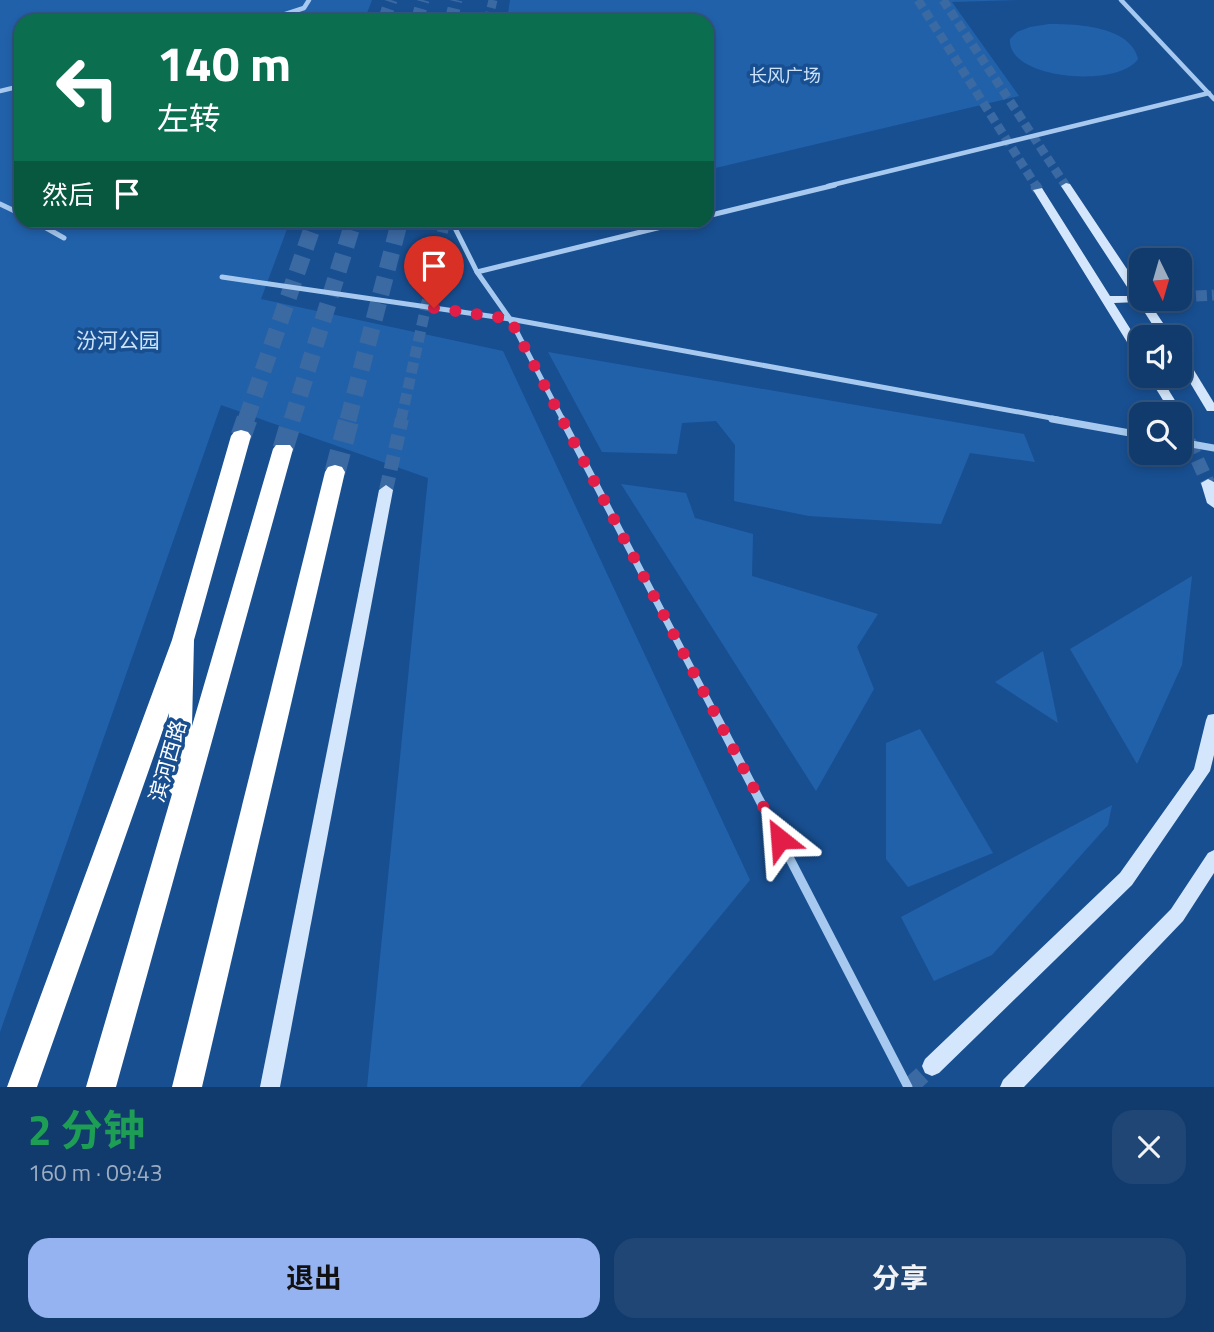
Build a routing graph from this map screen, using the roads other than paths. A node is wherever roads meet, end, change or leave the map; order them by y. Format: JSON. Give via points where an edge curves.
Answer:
{"nodes":[{"id":1,"x":309,"y":0,"type":"edge"},
{"id":2,"x":1121,"y":0,"type":"edge"},
{"id":3,"x":286,"y":14,"type":"edge"},
{"id":4,"x":1209,"y":93,"type":"junction"},
{"id":5,"x":1214,"y":99,"type":"edge"},
{"id":6,"x":1066,"y":187,"type":"tunnel mouth"},
{"id":7,"x":1038,"y":191,"type":"tunnel mouth"},
{"id":8,"x":714,"y":214,"type":"edge"},
{"id":9,"x":46,"y":228,"type":"edge"},
{"id":10,"x":455,"y":228,"type":"edge"},
{"id":11,"x":657,"y":228,"type":"edge"},
{"id":12,"x":64,"y":238,"type":"dead end"},
{"id":13,"x":477,"y":272,"type":"junction"},
{"id":14,"x":222,"y":277,"type":"dead end"},
{"id":15,"x":1129,"y":281,"type":"edge"},
{"id":16,"x":1129,"y":299,"type":"edge"},
{"id":17,"x":1107,"y":300,"type":"junction"},
{"id":18,"x":510,"y":319,"type":"junction"},
{"id":19,"x":1129,"y":336,"type":"edge"},
{"id":20,"x":1192,"y":377,"type":"edge"},
{"id":21,"x":1161,"y":388,"type":"edge"},
{"id":22,"x":1170,"y":402,"type":"dead end"},
{"id":23,"x":1211,"y":408,"type":"dead end"},
{"id":24,"x":1129,"y":433,"type":"edge"},
{"id":25,"x":241,"y":436,"type":"tunnel mouth"},
{"id":26,"x":1192,"y":444,"type":"edge"},
{"id":27,"x":1214,"y":448,"type":"edge"},
{"id":28,"x":283,"y":449,"type":"tunnel mouth"},
{"id":29,"x":335,"y":472,"type":"tunnel mouth"},
{"id":30,"x":1208,"y":483,"type":"dead end"},
{"id":31,"x":386,"y":490,"type":"tunnel mouth"},
{"id":32,"x":1214,"y":503,"type":"edge"},
{"id":33,"x":183,"y":640,"type":"junction"},
{"id":34,"x":1214,"y":720,"type":"edge"},
{"id":35,"x":1208,"y":774,"type":"edge"},
{"id":36,"x":177,"y":820,"type":"junction"},
{"id":37,"x":1214,"y":858,"type":"edge"},
{"id":38,"x":932,"y":1066,"type":"tunnel mouth"},
{"id":39,"x":22,"y":1087,"type":"edge"},
{"id":40,"x":101,"y":1087,"type":"edge"},
{"id":41,"x":187,"y":1087,"type":"edge"},
{"id":42,"x":270,"y":1087,"type":"edge"},
{"id":43,"x":908,"y":1087,"type":"edge"},
{"id":44,"x":1010,"y":1087,"type":"edge"}],
"edges":[{"from":1,"to":3,"type":"street","via":[[304,8]]},
{"from":2,"to":4,"type":"street"},
{"from":4,"to":5,"type":"street"},
{"from":4,"to":8,"type":"street"},
{"from":6,"to":15,"type":"street"},
{"from":7,"to":17,"type":"street"},
{"from":9,"to":12,"type":"street"},
{"from":10,"to":13,"type":"street"},
{"from":11,"to":13,"type":"street"},
{"from":13,"to":18,"type":"street"},
{"from":14,"to":18,"type":"street"},
{"from":16,"to":17,"type":"street"},
{"from":17,"to":19,"type":"street"},
{"from":18,"to":24,"type":"street"},
{"from":18,"to":43,"type":"street"},
{"from":20,"to":23,"type":"street"},
{"from":21,"to":22,"type":"street"},
{"from":25,"to":33,"type":"highway"},
{"from":26,"to":27,"type":"street"},
{"from":28,"to":36,"type":"highway","name":"滨河西路"},
{"from":29,"to":41,"type":"highway"},
{"from":30,"to":32,"type":"street"},
{"from":31,"to":42,"type":"street"},
{"from":33,"to":36,"type":"highway"},
{"from":33,"to":39,"type":"highway"},
{"from":34,"to":35,"type":"street"},
{"from":35,"to":38,"type":"street","via":[[1126,879]]},
{"from":36,"to":40,"type":"highway","name":"滨河西路"},
{"from":37,"to":44,"type":"street","via":[[1177,915]]}]}
